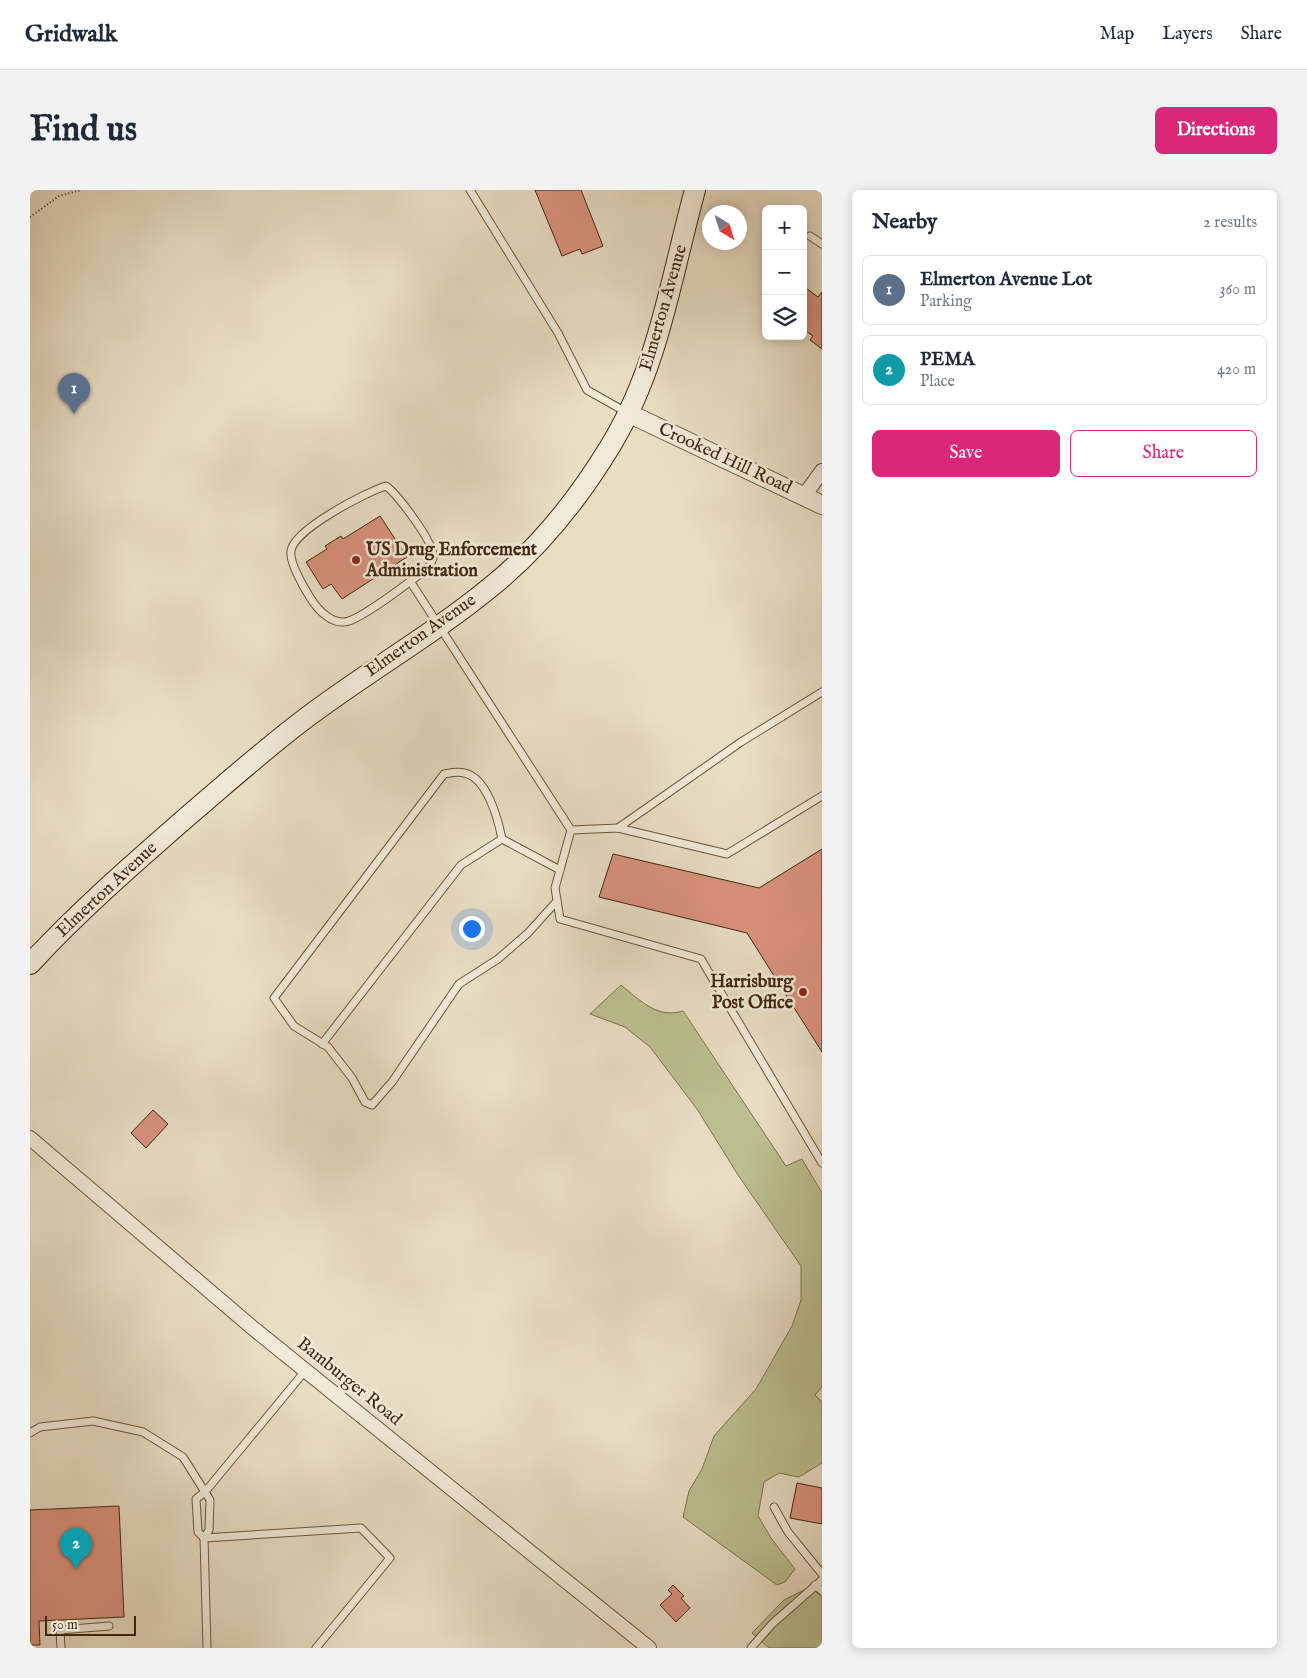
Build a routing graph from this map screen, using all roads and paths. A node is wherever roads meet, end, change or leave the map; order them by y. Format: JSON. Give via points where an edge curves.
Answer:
{"nodes":[{"id":1,"x":81,"y":190,"type":"edge"},
{"id":2,"x":470,"y":190,"type":"edge"},
{"id":3,"x":695,"y":190,"type":"edge"},
{"id":4,"x":30,"y":217,"type":"edge"},
{"id":5,"x":810,"y":236,"type":"dead end"},
{"id":6,"x":822,"y":244,"type":"edge"},
{"id":7,"x":628,"y":413,"type":"junction"},
{"id":8,"x":822,"y":472,"type":"edge"},
{"id":9,"x":804,"y":496,"type":"junction"},
{"id":10,"x":822,"y":505,"type":"edge"},
{"id":11,"x":410,"y":581,"type":"junction"},
{"id":12,"x":439,"y":624,"type":"junction"},
{"id":13,"x":822,"y":692,"type":"edge"},
{"id":14,"x":822,"y":796,"type":"edge"},
{"id":15,"x":618,"y":828,"type":"junction"},
{"id":16,"x":571,"y":830,"type":"junction"},
{"id":17,"x":502,"y":839,"type":"junction"},
{"id":18,"x":560,"y":870,"type":"junction"},
{"id":19,"x":557,"y":901,"type":"junction"},
{"id":20,"x":30,"y":964,"type":"edge"},
{"id":21,"x":322,"y":1044,"type":"junction"},
{"id":22,"x":30,"y":1138,"type":"edge"},
{"id":23,"x":822,"y":1163,"type":"edge"},
{"id":24,"x":305,"y":1371,"type":"junction"},
{"id":25,"x":30,"y":1433,"type":"edge"},
{"id":26,"x":204,"y":1492,"type":"junction"},
{"id":27,"x":774,"y":1507,"type":"dead end"},
{"id":28,"x":204,"y":1538,"type":"junction"},
{"id":29,"x":822,"y":1574,"type":"edge"},
{"id":30,"x":822,"y":1580,"type":"edge"},
{"id":31,"x":815,"y":1585,"type":"junction"},
{"id":32,"x":822,"y":1591,"type":"edge"},
{"id":33,"x":109,"y":1626,"type":"dead end"},
{"id":34,"x":61,"y":1648,"type":"edge"},
{"id":35,"x":207,"y":1648,"type":"edge"},
{"id":36,"x":316,"y":1648,"type":"edge"},
{"id":37,"x":649,"y":1648,"type":"edge"},
{"id":38,"x":751,"y":1648,"type":"edge"}],
"edges":[{"from":1,"to":4,"type":"path","via":[[59,196]]},
{"from":2,"to":7,"type":"lane","via":[[558,333],[587,390]]},
{"from":3,"to":7,"type":"main road","name":"Elmerton Avenue","via":[[663,323]]},
{"from":5,"to":6,"type":"lane"},
{"from":7,"to":9,"type":"street","name":"Crooked Hill Road"},
{"from":7,"to":12,"type":"main road","name":"Elmerton Avenue","via":[[596,469],[546,534],[494,584]]},
{"from":8,"to":9,"type":"street"},
{"from":9,"to":10,"type":"street","name":"Crooked Hill Road"},
{"from":11,"to":11,"type":"lane","via":[[348,621],[336,622],[323,614],[298,576],[290,550],[299,536],[368,491],[386,486],[395,492],[431,546],[433,557],[428,568]]},
{"from":11,"to":12,"type":"lane"},
{"from":12,"to":16,"type":"lane"},
{"from":12,"to":20,"type":"main road","name":"Elmerton Avenue","via":[[277,740],[100,892]]},
{"from":13,"to":15,"type":"lane","via":[[741,742]]},
{"from":14,"to":15,"type":"lane","via":[[727,854]]},
{"from":15,"to":16,"type":"lane"},
{"from":16,"to":18,"type":"lane"},
{"from":17,"to":18,"type":"lane"},
{"from":17,"to":21,"type":"lane","via":[[462,865]]},
{"from":17,"to":21,"type":"lane","via":[[498,815],[475,777],[463,772],[444,774],[274,998],[294,1026]]},
{"from":18,"to":19,"type":"lane","via":[[555,888]]},
{"from":19,"to":21,"type":"lane","via":[[498,959],[460,984],[392,1082],[372,1105],[365,1102],[352,1078],[328,1047]]},
{"from":19,"to":23,"type":"lane","via":[[560,919],[702,959]]},
{"from":22,"to":24,"type":"street","name":"Bamburger Road"},
{"from":24,"to":26,"type":"lane"},
{"from":24,"to":37,"type":"street","name":"Bamburger Road"},
{"from":25,"to":26,"type":"lane","via":[[40,1427],[93,1421],[143,1432],[183,1457]]},
{"from":26,"to":28,"type":"lane","via":[[210,1500],[209,1530]]},
{"from":26,"to":28,"type":"lane","via":[[196,1499],[198,1532]]},
{"from":27,"to":29,"type":"lane","via":[[788,1532]]},
{"from":28,"to":35,"type":"lane"},
{"from":28,"to":36,"type":"lane","via":[[361,1528],[390,1558]]},
{"from":30,"to":31,"type":"lane"},
{"from":31,"to":32,"type":"lane"},
{"from":31,"to":38,"type":"lane"},
{"from":33,"to":34,"type":"lane","via":[[60,1630]]}]}
